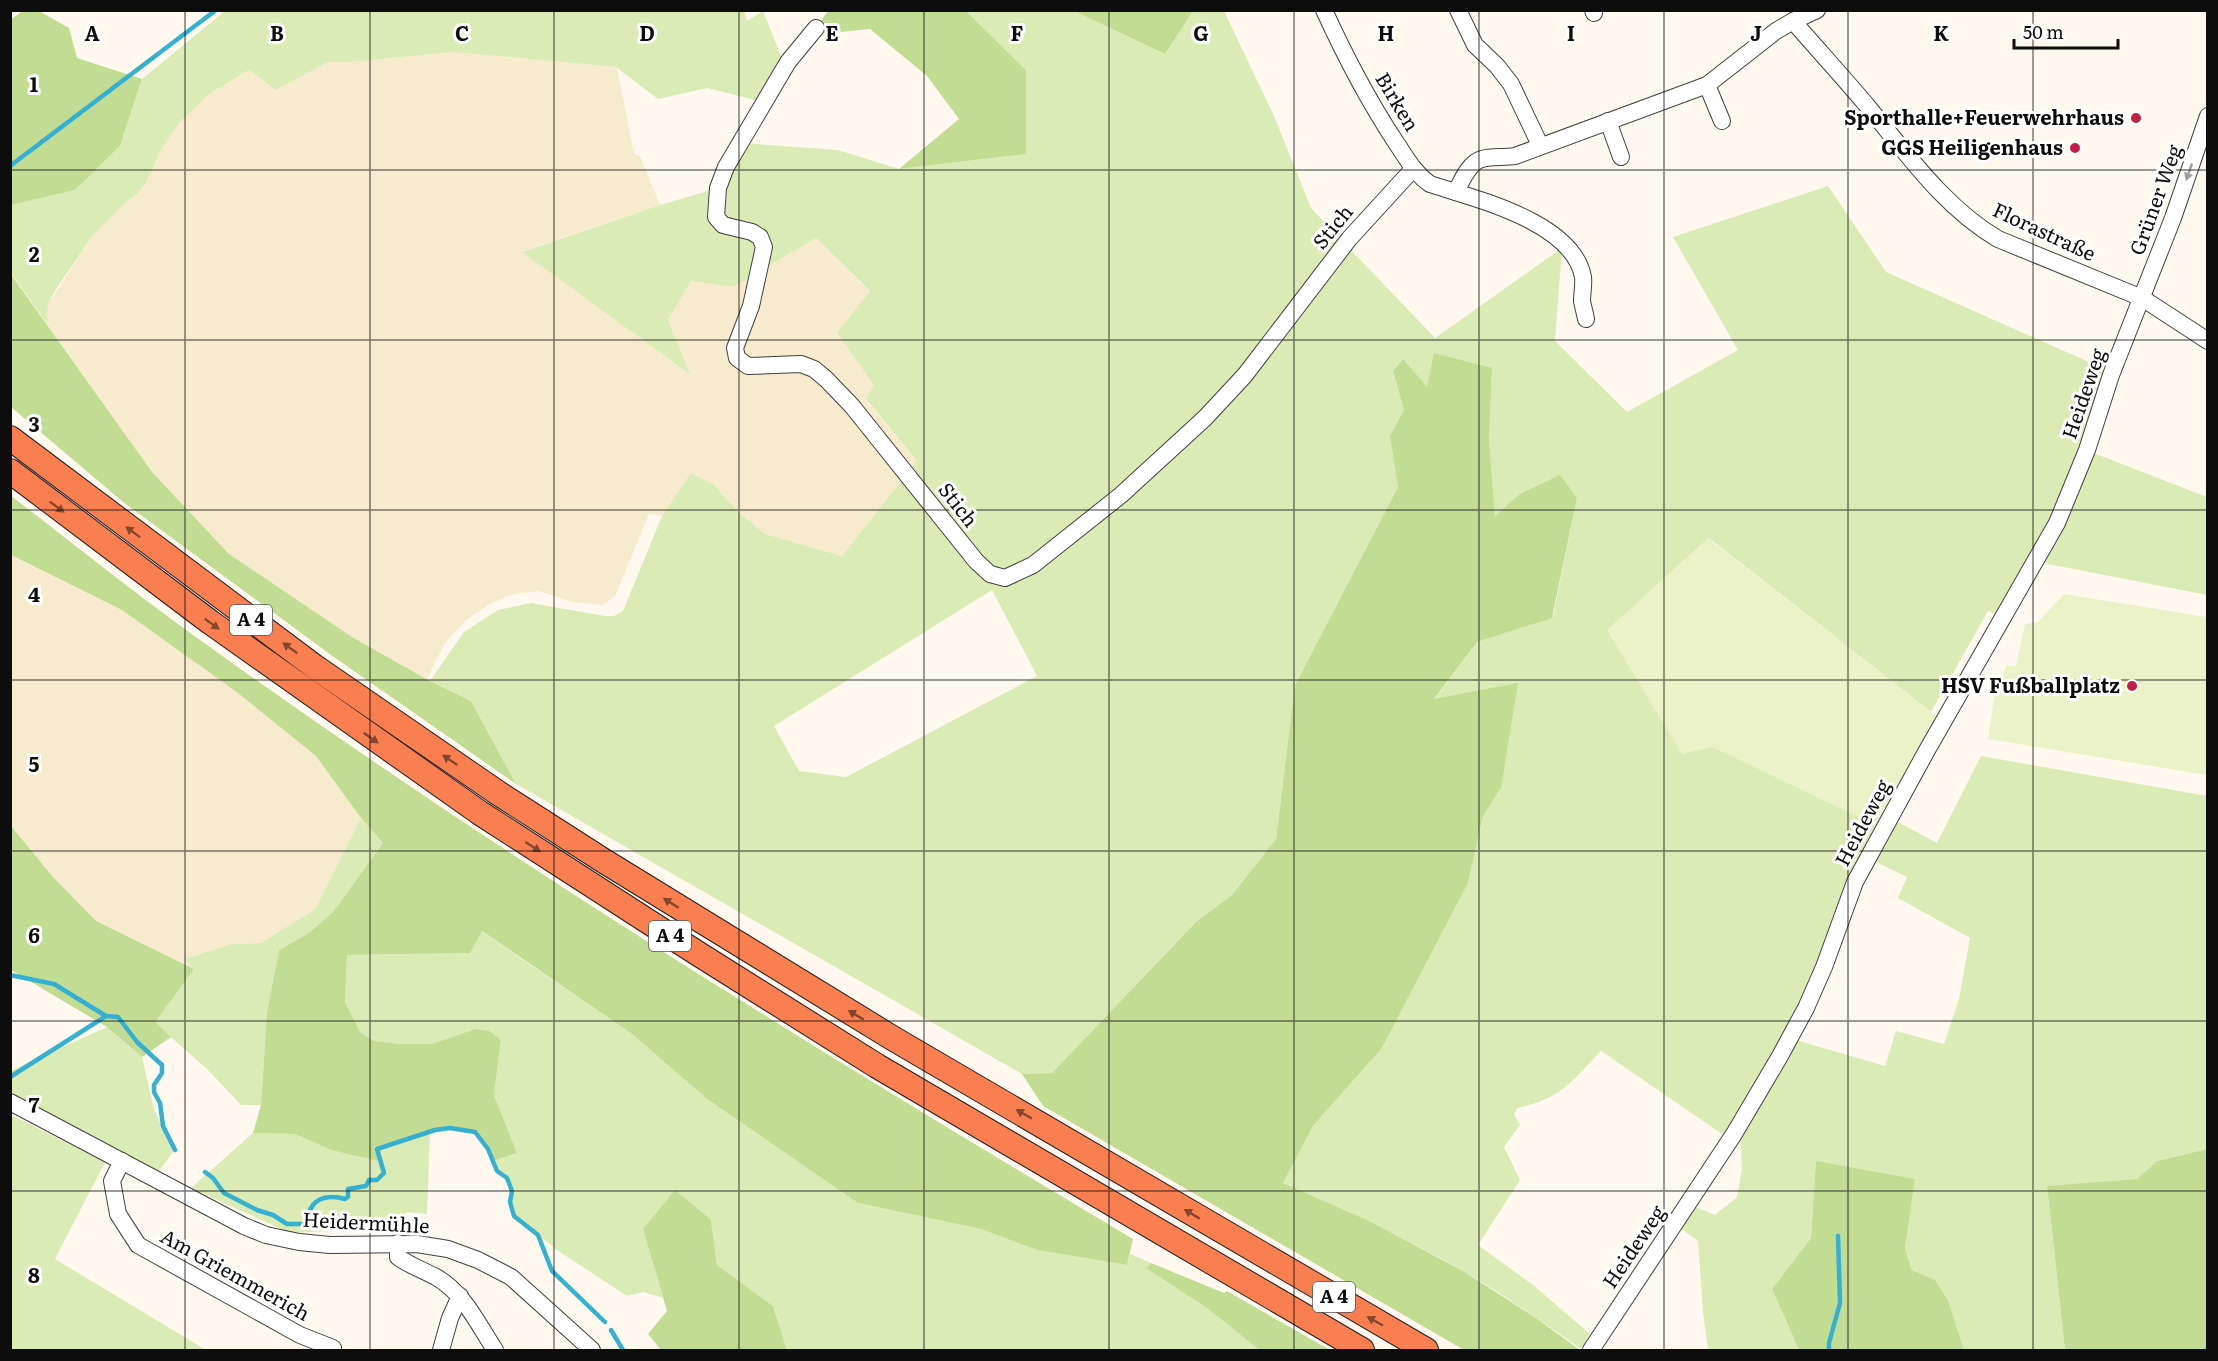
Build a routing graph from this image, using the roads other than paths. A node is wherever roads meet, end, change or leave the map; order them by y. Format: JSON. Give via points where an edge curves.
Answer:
{"nodes":[{"id":1,"x":1324,"y":10,"type":"edge"},
{"id":2,"x":1458,"y":10,"type":"edge"},
{"id":3,"x":1817,"y":10,"type":"edge"},
{"id":4,"x":1793,"y":21,"type":"junction"},
{"id":5,"x":816,"y":28,"type":"dead end"},
{"id":6,"x":1707,"y":85,"type":"junction"},
{"id":7,"x":2208,"y":116,"type":"edge"},
{"id":8,"x":1608,"y":121,"type":"junction"},
{"id":9,"x":1722,"y":121,"type":"dead end"},
{"id":10,"x":1540,"y":145,"type":"junction"},
{"id":11,"x":1621,"y":157,"type":"dead end"},
{"id":12,"x":1413,"y":169,"type":"junction"},
{"id":13,"x":1456,"y":192,"type":"junction"},
{"id":14,"x":2142,"y":298,"type":"junction"},
{"id":15,"x":1586,"y":319,"type":"dead end"},
{"id":16,"x":2208,"y":341,"type":"edge"},
{"id":17,"x":10,"y":438,"type":"edge"},
{"id":18,"x":10,"y":471,"type":"edge"},
{"id":19,"x":10,"y":1102,"type":"edge"},
{"id":20,"x":122,"y":1161,"type":"junction"},
{"id":21,"x":398,"y":1243,"type":"junction"},
{"id":22,"x":460,"y":1296,"type":"junction"},
{"id":23,"x":333,"y":1348,"type":"dead end"},
{"id":24,"x":441,"y":1350,"type":"edge"},
{"id":25,"x":495,"y":1350,"type":"edge"},
{"id":26,"x":592,"y":1350,"type":"edge"},
{"id":27,"x":1362,"y":1350,"type":"edge"},
{"id":28,"x":1426,"y":1350,"type":"edge"},
{"id":29,"x":1591,"y":1350,"type":"edge"}],
"edges":[{"from":1,"to":12,"type":"street","name":"Birken","via":[[1358,79]]},
{"from":2,"to":10,"type":"street","via":[[1475,45],[1511,84]]},
{"from":3,"to":4,"type":"street"},
{"from":4,"to":6,"type":"street"},
{"from":4,"to":14,"type":"street","name":"Florastraße","via":[[1918,168],[1975,224],[1998,239]]},
{"from":5,"to":12,"type":"street","name":"Stich","via":[[788,62],[726,167],[718,188],[716,217],[723,225],[760,237],[764,247],[751,306],[735,348],[737,358],[748,366],[801,363],[814,369],[852,406],[976,561],[990,574],[1005,578],[1033,565],[1121,495],[1205,418],[1245,375],[1349,239]]},
{"from":6,"to":8,"type":"street"},
{"from":6,"to":9,"type":"street"},
{"from":7,"to":14,"type":"street","name":"Grüner Weg","one_way":true},
{"from":8,"to":10,"type":"street"},
{"from":8,"to":11,"type":"street"},
{"from":10,"to":13,"type":"street","via":[[1515,156],[1476,161]]},
{"from":12,"to":13,"type":"street","name":"Birken","via":[[1430,184]]},
{"from":13,"to":15,"type":"street","name":"Birken","via":[[1524,218],[1559,238],[1583,278]]},
{"from":14,"to":16,"type":"street","name":"Florastraße"},
{"from":14,"to":29,"type":"street","name":"Heideweg","via":[[2057,522],[1855,882],[1806,1008],[1734,1134]]},
{"from":28,"to":17,"type":"highway","number":"A 4","one_way":true,"via":[[884,1032],[498,793],[315,667]]},
{"from":18,"to":27,"type":"highway","number":"A 4","one_way":true,"via":[[236,642],[500,826],[877,1066]]},
{"from":19,"to":20,"type":"street","name":"Heidermühle"},
{"from":20,"to":21,"type":"street","name":"Heidermühle","via":[[266,1234],[330,1245]]},
{"from":20,"to":23,"type":"street","name":"Am Griemmerich","via":[[112,1180],[118,1214],[138,1245],[300,1335]]},
{"from":21,"to":22,"type":"street","via":[[398,1257],[436,1277]]},
{"from":21,"to":26,"type":"street","name":"Heidermühle","via":[[448,1250],[511,1277]]},
{"from":22,"to":24,"type":"street"},
{"from":22,"to":25,"type":"street"}]}
